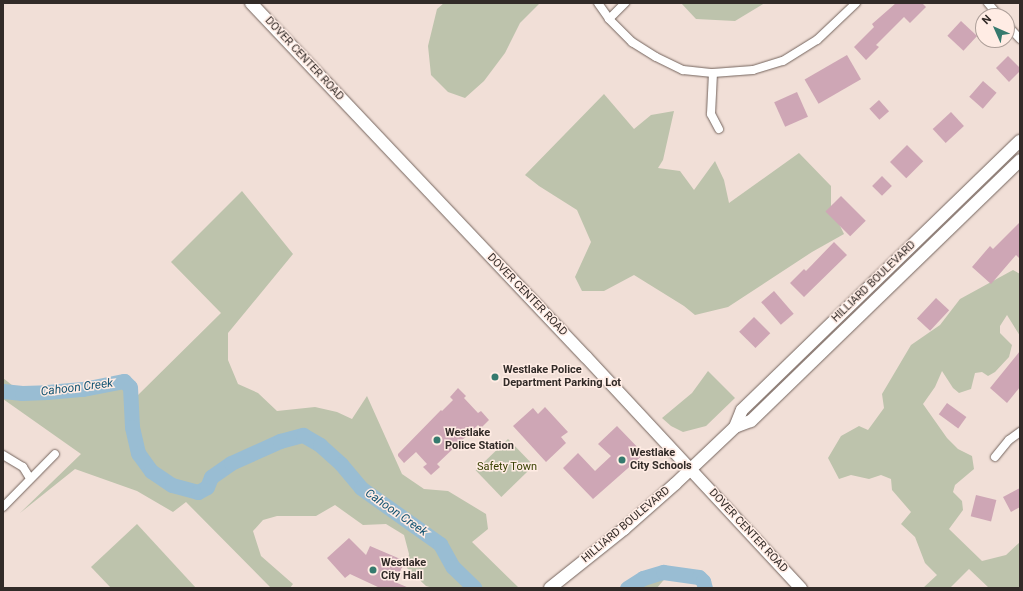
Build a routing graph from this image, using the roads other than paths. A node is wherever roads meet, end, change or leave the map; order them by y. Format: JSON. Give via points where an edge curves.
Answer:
{"nodes":[{"id":1,"x":251,"y":3,"type":"edge"},
{"id":2,"x":598,"y":3,"type":"edge"},
{"id":3,"x":625,"y":3,"type":"edge"},
{"id":4,"x":856,"y":3,"type":"edge"},
{"id":5,"x":609,"y":19,"type":"junction"},
{"id":6,"x":713,"y":73,"type":"junction"},
{"id":7,"x":719,"y":129,"type":"dead end"},
{"id":8,"x":1020,"y":141,"type":"edge"},
{"id":9,"x":1020,"y":160,"type":"edge"},
{"id":10,"x":735,"y":427,"type":"junction"},
{"id":11,"x":1020,"y":432,"type":"edge"},
{"id":12,"x":56,"y":454,"type":"dead end"},
{"id":13,"x":3,"y":455,"type":"edge"},
{"id":14,"x":995,"y":457,"type":"dead end"},
{"id":15,"x":690,"y":470,"type":"junction"},
{"id":16,"x":30,"y":478,"type":"junction"},
{"id":17,"x":3,"y":507,"type":"edge"},
{"id":18,"x":550,"y":588,"type":"edge"},
{"id":19,"x":801,"y":588,"type":"edge"}],
"edges":[{"from":1,"to":15,"type":"main road","name":"DOVER CENTER ROAD"},
{"from":2,"to":5,"type":"street"},
{"from":3,"to":5,"type":"street"},
{"from":4,"to":6,"type":"street","via":[[817,40],[783,61],[753,70]]},
{"from":5,"to":6,"type":"street","via":[[632,42],[656,57],[683,70]]},
{"from":6,"to":7,"type":"street","via":[[711,114]]},
{"from":8,"to":10,"type":"main road","name":"HILLIARD BOULEVARD","via":[[742,410]]},
{"from":9,"to":10,"type":"main road","name":"HILLIARD BOULEVARD","via":[[751,421]]},
{"from":10,"to":15,"type":"main road","name":"HILLIARD BOULEVARD"},
{"from":11,"to":14,"type":"street","via":[[1004,445]]},
{"from":12,"to":16,"type":"street"},
{"from":13,"to":16,"type":"street","via":[[23,467]]},
{"from":15,"to":18,"type":"main road","name":"HILLIARD BOULEVARD","via":[[629,525]]},
{"from":15,"to":19,"type":"main road","name":"DOVER CENTER ROAD"},
{"from":16,"to":17,"type":"street"}]}
